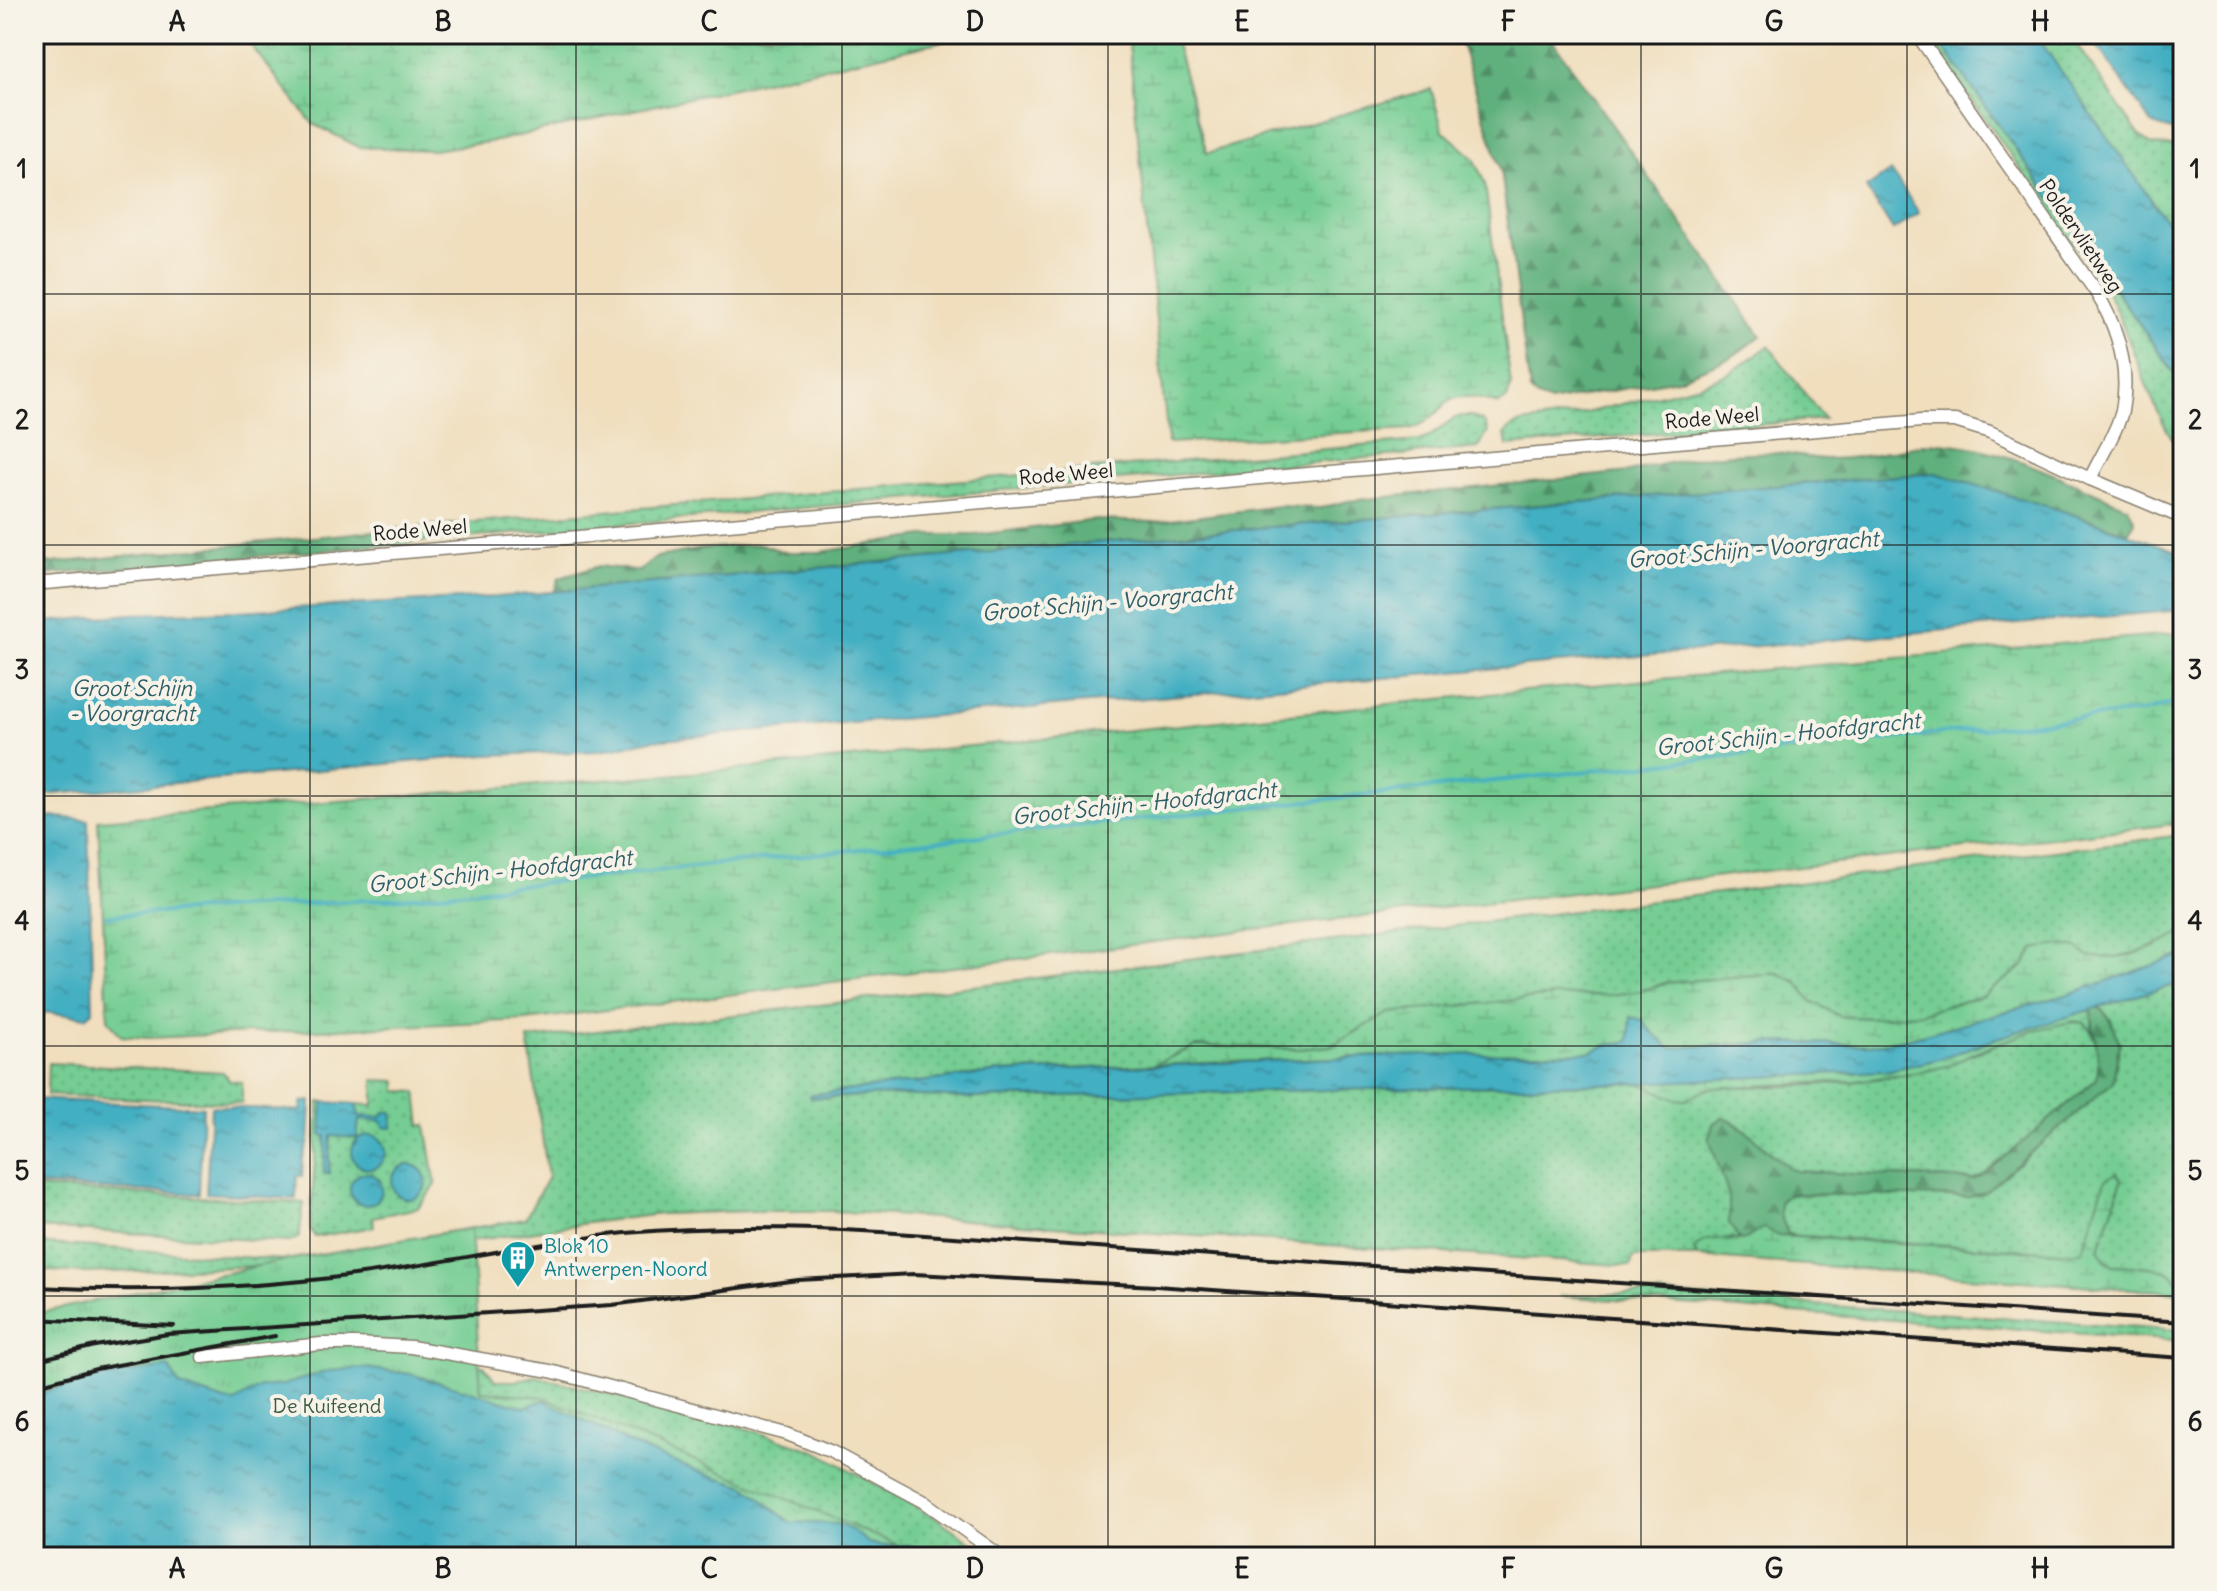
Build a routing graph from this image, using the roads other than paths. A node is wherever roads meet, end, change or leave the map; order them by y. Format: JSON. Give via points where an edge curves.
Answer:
{"nodes":[{"id":1,"x":1917,"y":34,"type":"edge"},
{"id":2,"x":2090,"y":479,"type":"junction"},
{"id":3,"x":2183,"y":518,"type":"edge"},
{"id":4,"x":34,"y":584,"type":"edge"},
{"id":5,"x":203,"y":1357,"type":"dead end"},
{"id":6,"x":1002,"y":1557,"type":"edge"}],
"edges":[{"from":1,"to":2,"type":"street","name":"Poldervlietweg","via":[[2113,320],[2123,363],[2121,413]]},
{"from":2,"to":3,"type":"street"},
{"from":2,"to":4,"type":"street","name":"Rode Weel","via":[[1990,432],[1955,421],[1921,421]]},
{"from":5,"to":6,"type":"street","via":[[356,1344],[411,1347],[564,1375],[787,1434],[832,1452],[925,1502]]}]}
